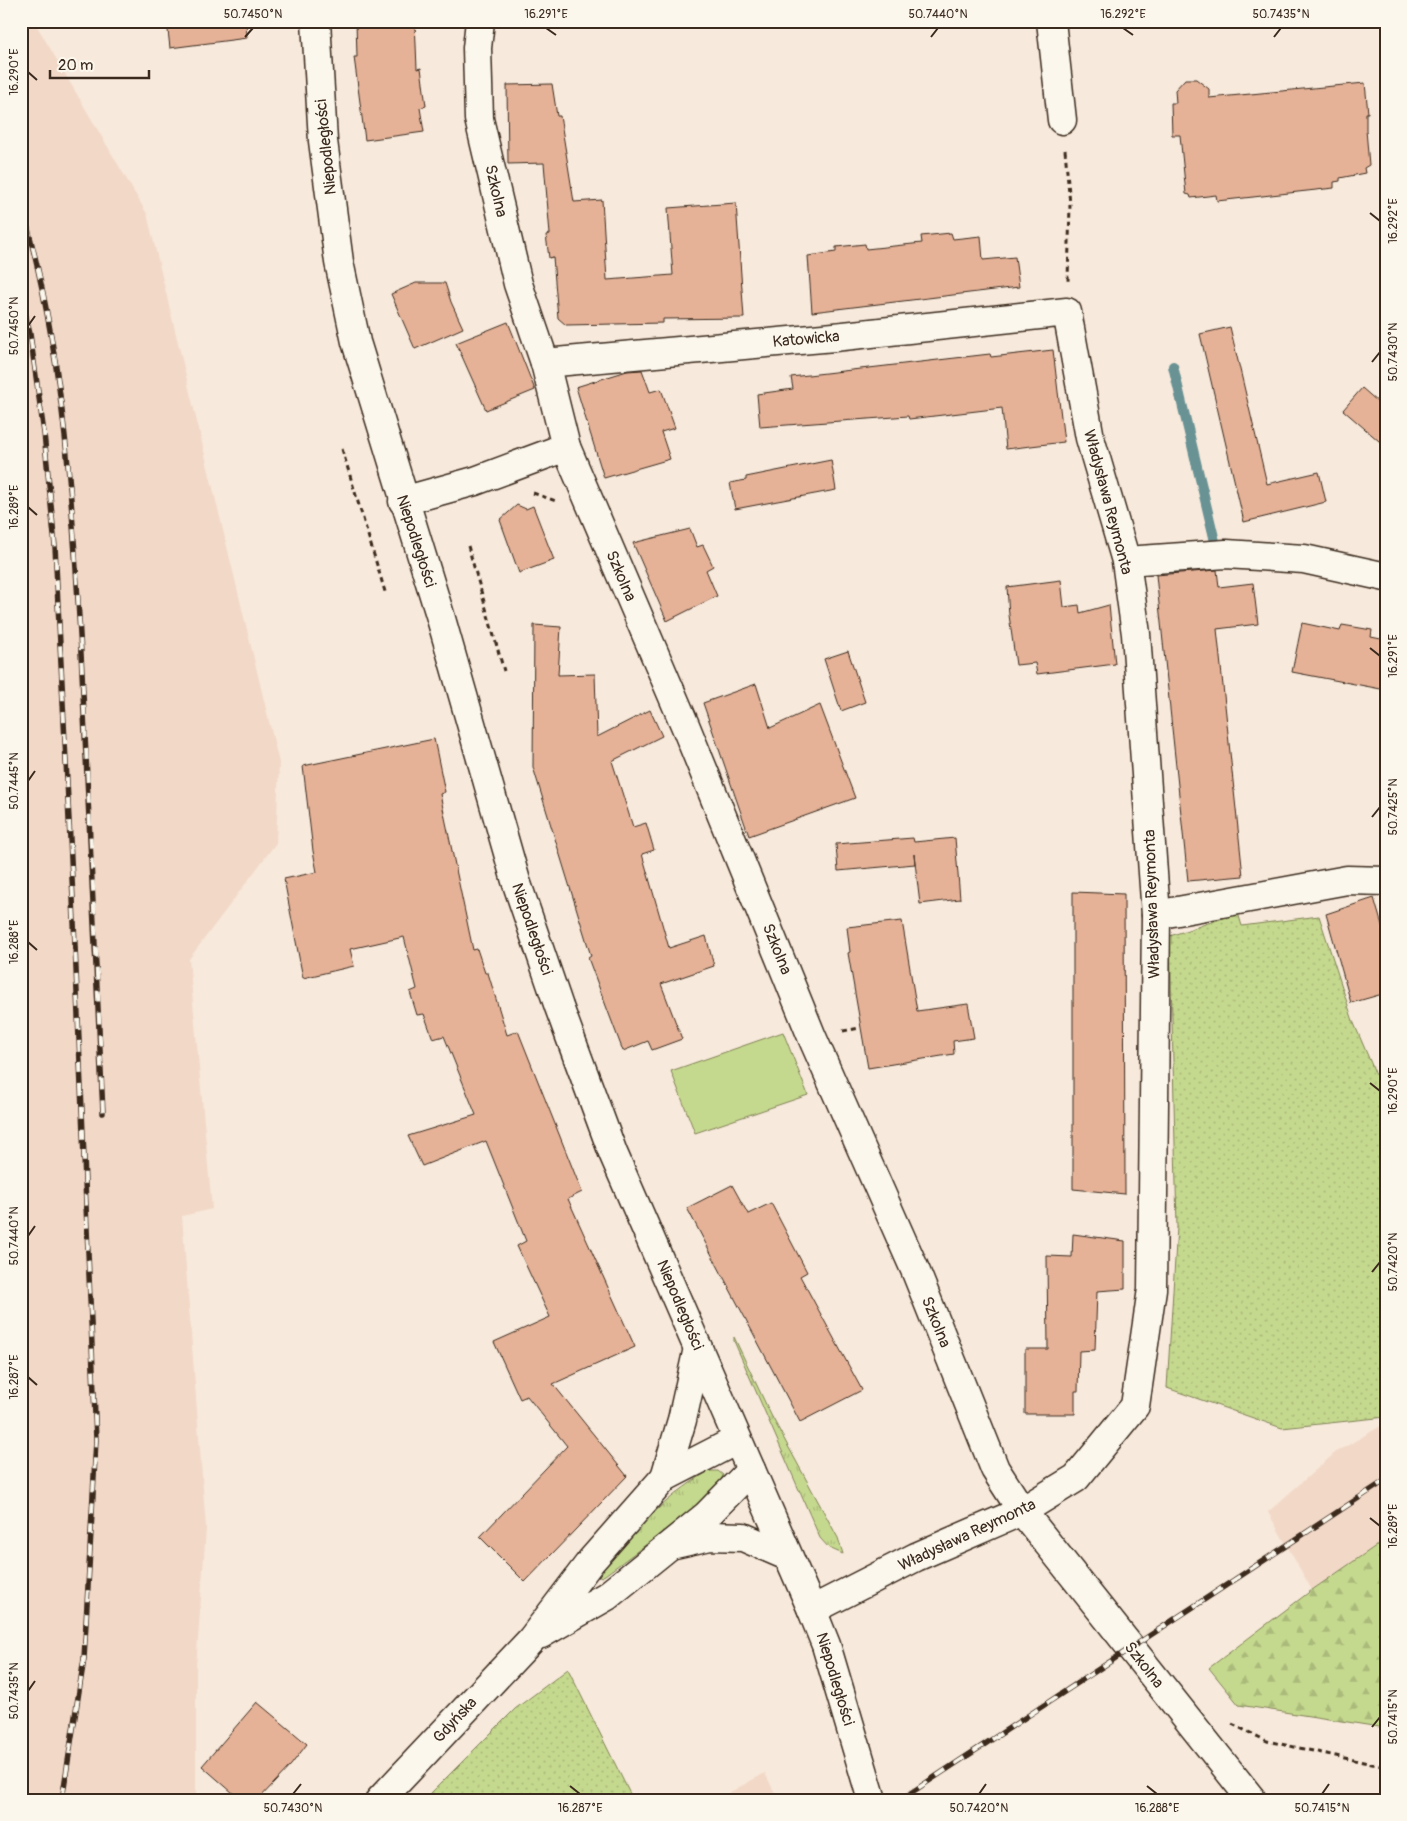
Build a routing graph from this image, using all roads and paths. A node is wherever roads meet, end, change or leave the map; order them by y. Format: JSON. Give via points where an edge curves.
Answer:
{"nodes":[{"id":1,"x":316,"y":21,"type":"edge"},
{"id":2,"x":480,"y":21,"type":"edge"},
{"id":3,"x":1051,"y":21,"type":"edge"},
{"id":4,"x":1062,"y":120,"type":"joint"},
{"id":5,"x":1067,"y":312,"type":"junction"},
{"id":6,"x":545,"y":363,"type":"junction"},
{"id":7,"x":566,"y":447,"type":"junction"},
{"id":8,"x":342,"y":449,"type":"dead end"},
{"id":9,"x":403,"y":501,"type":"junction"},
{"id":10,"x":468,"y":546,"type":"dead end"},
{"id":11,"x":1126,"y":561,"type":"junction"},
{"id":12,"x":1386,"y":576,"type":"edge"},
{"id":13,"x":386,"y":596,"type":"dead end"},
{"id":14,"x":504,"y":671,"type":"dead end"},
{"id":15,"x":1386,"y":881,"type":"edge"},
{"id":16,"x":1156,"y":915,"type":"junction"},
{"id":17,"x":698,"y":1348,"type":"junction"},
{"id":18,"x":737,"y":1440,"type":"junction"},
{"id":19,"x":751,"y":1470,"type":"junction"},
{"id":20,"x":665,"y":1476,"type":"junction"},
{"id":21,"x":1022,"y":1511,"type":"junction"},
{"id":22,"x":671,"y":1545,"type":"junction"},
{"id":23,"x":787,"y":1556,"type":"junction"},
{"id":24,"x":812,"y":1610,"type":"junction"},
{"id":25,"x":531,"y":1640,"type":"junction"},
{"id":26,"x":1225,"y":1721,"type":"dead end"},
{"id":27,"x":1386,"y":1767,"type":"edge"},
{"id":28,"x":380,"y":1800,"type":"edge"},
{"id":29,"x":872,"y":1800,"type":"edge"},
{"id":30,"x":1252,"y":1800,"type":"edge"}],
"edges":[{"from":1,"to":9,"type":"street","name":"Niepodległości","via":[[324,141],[339,262],[356,342]]},
{"from":2,"to":6,"type":"street","name":"Szkolna","via":[[478,119],[518,284]]},
{"from":3,"to":4,"type":"street"},
{"from":4,"to":5,"type":"path","via":[[1070,204]]},
{"from":5,"to":6,"type":"street","name":"Katowicka"},
{"from":5,"to":11,"type":"street","name":"Władysława Reymonta","via":[[1090,438]]},
{"from":6,"to":7,"type":"street","name":"Szkolna"},
{"from":7,"to":9,"type":"street","via":[[475,481]]},
{"from":7,"to":21,"type":"street","name":"Szkolna","via":[[685,725],[812,1037],[916,1272],[995,1469]]},
{"from":8,"to":13,"type":"path"},
{"from":9,"to":17,"type":"street","name":"Niepodległości","via":[[440,616],[516,881],[559,1007],[613,1153]]},
{"from":10,"to":14,"type":"path"},
{"from":11,"to":12,"type":"street","via":[[1226,554],[1304,559]]},
{"from":11,"to":16,"type":"street","name":"Władysława Reymonta","via":[[1136,634]]},
{"from":15,"to":16,"type":"street","via":[[1347,880]]},
{"from":16,"to":21,"type":"street","name":"Władysława Reymonta","via":[[1152,1289],[1135,1406],[1076,1478]]},
{"from":17,"to":18,"type":"street","name":"Niepodległości"},
{"from":17,"to":20,"type":"street","name":"Gdyńska"},
{"from":18,"to":19,"type":"street","name":"Niepodległości"},
{"from":18,"to":20,"type":"street","name":"Gdyńska"},
{"from":19,"to":22,"type":"street","name":"Gdyńska"},
{"from":19,"to":23,"type":"street","name":"Niepodległości"},
{"from":20,"to":25,"type":"street","name":"Gdyńska","via":[[591,1561]]},
{"from":21,"to":24,"type":"street","name":"Władysława Reymonta","via":[[916,1557]]},
{"from":21,"to":30,"type":"street","name":"Szkolna"},
{"from":22,"to":23,"type":"street","name":"Gdyńska","via":[[710,1536],[743,1537]]},
{"from":22,"to":25,"type":"street","name":"Gdyńska","via":[[607,1596]]},
{"from":23,"to":24,"type":"street","name":"Niepodległości"},
{"from":24,"to":29,"type":"street","name":"Niepodległości"},
{"from":25,"to":28,"type":"street","name":"Gdyńska"},
{"from":26,"to":27,"type":"path","via":[[1267,1741]]}]}
